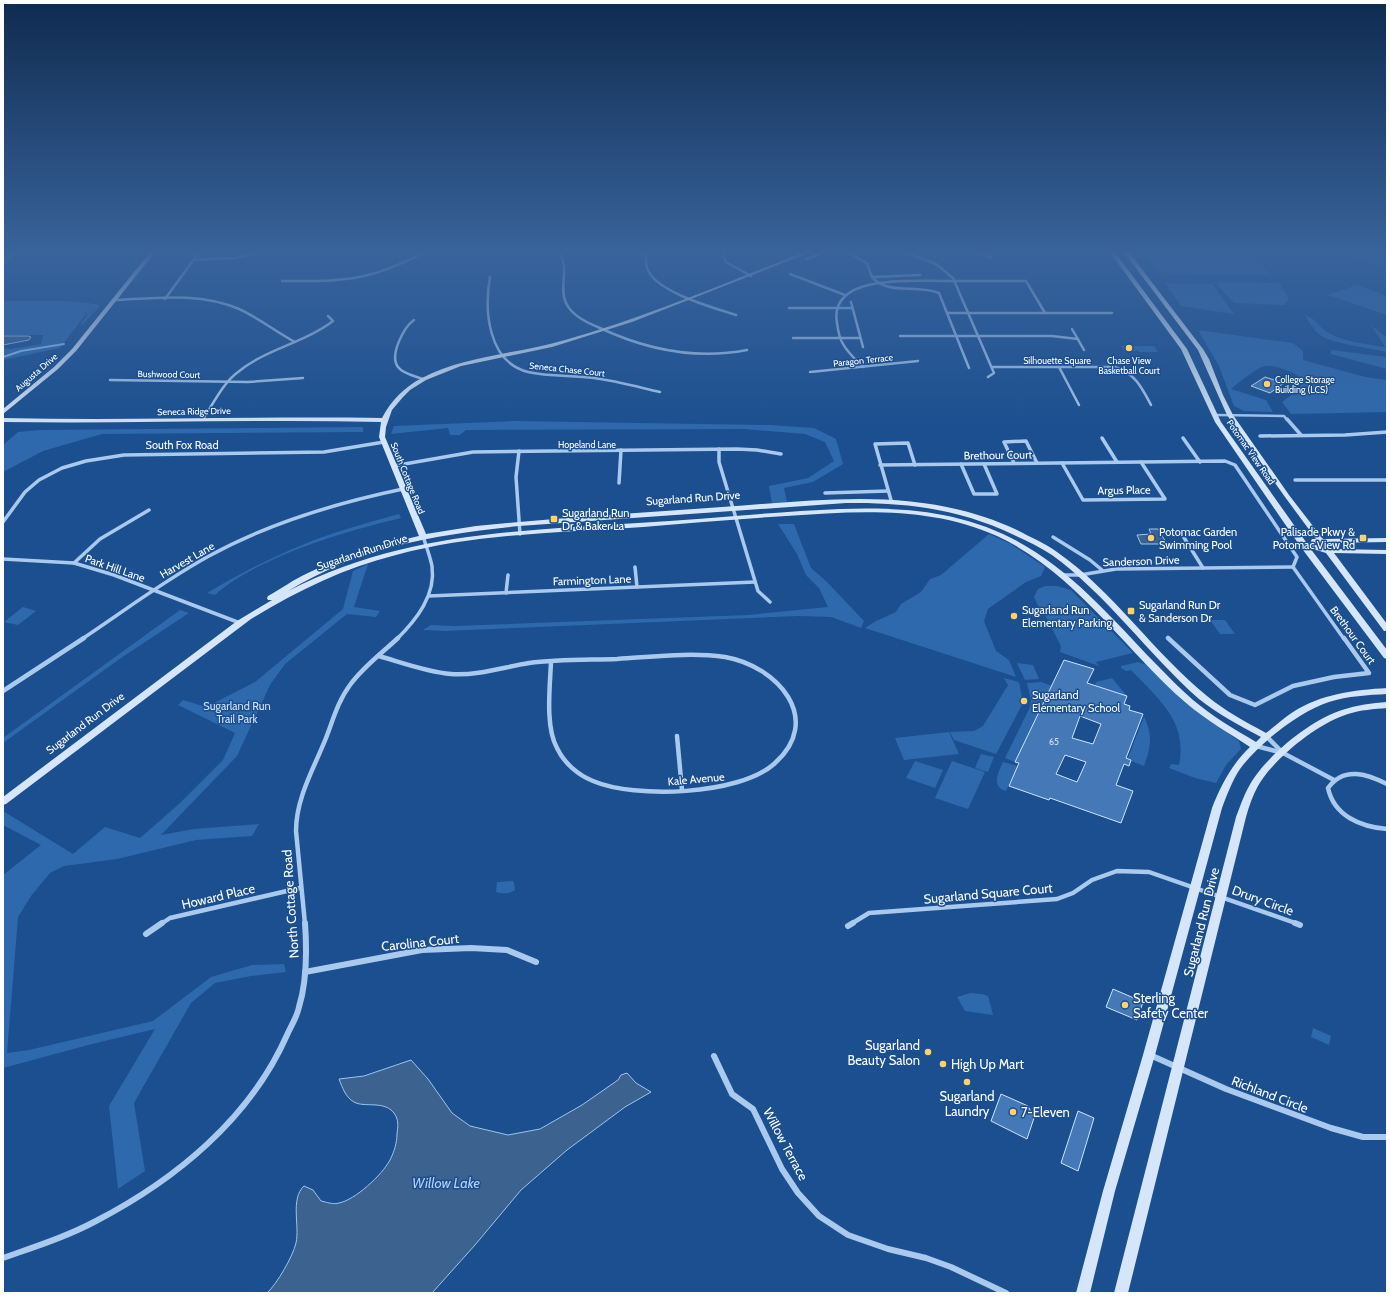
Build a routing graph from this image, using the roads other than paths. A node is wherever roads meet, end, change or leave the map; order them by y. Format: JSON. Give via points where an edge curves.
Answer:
{"nodes":[{"id":1,"x":106,"y":311,"type":"edge"},
{"id":2,"x":244,"y":311,"type":"edge"},
{"id":3,"x":488,"y":311,"type":"edge"},
{"id":4,"x":573,"y":311,"type":"edge"},
{"id":5,"x":654,"y":311,"type":"edge"},
{"id":6,"x":726,"y":311,"type":"edge"},
{"id":7,"x":836,"y":311,"type":"edge"},
{"id":8,"x":853,"y":311,"type":"edge"},
{"id":9,"x":1156,"y":311,"type":"edge"},
{"id":10,"x":1171,"y":311,"type":"edge"},
{"id":11,"x":947,"y":313,"type":"joint"},
{"id":12,"x":968,"y":313,"type":"junction"},
{"id":13,"x":1045,"y":313,"type":"joint"},
{"id":14,"x":1112,"y":313,"type":"dead end"},
{"id":15,"x":736,"y":315,"type":"dead end"},
{"id":16,"x":328,"y":316,"type":"dead end"},
{"id":17,"x":414,"y":320,"type":"dead end"},
{"id":18,"x":1072,"y":328,"type":"dead end"},
{"id":19,"x":602,"y":330,"type":"junction"},
{"id":20,"x":900,"y":336,"type":"dead end"},
{"id":21,"x":956,"y":336,"type":"junction"},
{"id":22,"x":978,"y":336,"type":"junction"},
{"id":23,"x":793,"y":338,"type":"dead end"},
{"id":24,"x":840,"y":338,"type":"junction"},
{"id":25,"x":860,"y":338,"type":"junction"},
{"id":26,"x":1078,"y":339,"type":"junction"},
{"id":27,"x":295,"y":342,"type":"junction"},
{"id":28,"x":863,"y":347,"type":"dead end"},
{"id":29,"x":747,"y":350,"type":"dead end"},
{"id":30,"x":1084,"y":350,"type":"dead end"},
{"id":31,"x":500,"y":356,"type":"junction"},
{"id":32,"x":918,"y":361,"type":"dead end"},
{"id":33,"x":863,"y":367,"type":"junction"},
{"id":34,"x":992,"y":367,"type":"junction"},
{"id":35,"x":1059,"y":367,"type":"junction"},
{"id":36,"x":969,"y":368,"type":"dead end"},
{"id":37,"x":810,"y":372,"type":"dead end"},
{"id":38,"x":988,"y":377,"type":"dead end"},
{"id":39,"x":303,"y":378,"type":"dead end"},
{"id":40,"x":423,"y":379,"type":"junction"},
{"id":41,"x":110,"y":380,"type":"dead end"},
{"id":42,"x":228,"y":382,"type":"junction"},
{"id":43,"x":660,"y":392,"type":"dead end"},
{"id":44,"x":1151,"y":404,"type":"dead end"},
{"id":45,"x":1079,"y":405,"type":"dead end"},
{"id":46,"x":3,"y":412,"type":"edge"},
{"id":47,"x":1215,"y":415,"type":"junction"},
{"id":48,"x":1230,"y":415,"type":"junction"},
{"id":49,"x":203,"y":419,"type":"junction"},
{"id":50,"x":3,"y":420,"type":"edge"},
{"id":51,"x":385,"y":420,"type":"junction"},
{"id":52,"x":1387,"y":432,"type":"edge"},
{"id":53,"x":1301,"y":435,"type":"junction"},
{"id":54,"x":1260,"y":436,"type":"dead end"},
{"id":55,"x":1102,"y":438,"type":"dead end"},
{"id":56,"x":1183,"y":438,"type":"dead end"},
{"id":57,"x":384,"y":442,"type":"junction"},
{"id":58,"x":719,"y":449,"type":"junction"},
{"id":59,"x":621,"y":450,"type":"junction"},
{"id":60,"x":519,"y":451,"type":"junction"},
{"id":61,"x":781,"y":454,"type":"dead end"},
{"id":62,"x":1117,"y":462,"type":"junction"},
{"id":63,"x":1141,"y":462,"type":"junction"},
{"id":64,"x":1200,"y":462,"type":"junction"},
{"id":65,"x":1014,"y":463,"type":"junction"},
{"id":66,"x":1037,"y":463,"type":"junction"},
{"id":67,"x":1062,"y":463,"type":"junction"},
{"id":68,"x":961,"y":464,"type":"junction"},
{"id":69,"x":984,"y":464,"type":"junction"},
{"id":70,"x":880,"y":465,"type":"junction"},
{"id":71,"x":915,"y":465,"type":"junction"},
{"id":72,"x":393,"y":466,"type":"junction"},
{"id":73,"x":1295,"y":480,"type":"dead end"},
{"id":74,"x":1387,"y":480,"type":"edge"},
{"id":75,"x":619,"y":483,"type":"dead end"},
{"id":76,"x":403,"y":489,"type":"junction"},
{"id":77,"x":888,"y":491,"type":"junction"},
{"id":78,"x":825,"y":493,"type":"dead end"},
{"id":79,"x":890,"y":500,"type":"junction"},
{"id":80,"x":733,"y":509,"type":"junction"},
{"id":81,"x":150,"y":510,"type":"dead end"},
{"id":82,"x":736,"y":517,"type":"junction"},
{"id":83,"x":3,"y":522,"type":"edge"},
{"id":84,"x":519,"y":523,"type":"junction"},
{"id":85,"x":520,"y":534,"type":"junction"},
{"id":86,"x":423,"y":536,"type":"junction"},
{"id":87,"x":1183,"y":536,"type":"dead end"},
{"id":88,"x":1053,"y":537,"type":"dead end"},
{"id":89,"x":1319,"y":540,"type":"junction"},
{"id":90,"x":1387,"y":540,"type":"edge"},
{"id":91,"x":1303,"y":544,"type":"junction"},
{"id":92,"x":426,"y":545,"type":"junction"},
{"id":93,"x":1327,"y":551,"type":"junction"},
{"id":94,"x":1387,"y":552,"type":"edge"},
{"id":95,"x":3,"y":559,"type":"edge"},
{"id":96,"x":74,"y":563,"type":"junction"},
{"id":97,"x":635,"y":567,"type":"dead end"},
{"id":98,"x":1293,"y":567,"type":"junction"},
{"id":99,"x":1203,"y":568,"type":"junction"},
{"id":100,"x":1102,"y":570,"type":"junction"},
{"id":101,"x":508,"y":575,"type":"dead end"},
{"id":102,"x":1062,"y":575,"type":"junction"},
{"id":103,"x":1080,"y":575,"type":"junction"},
{"id":104,"x":755,"y":582,"type":"junction"},
{"id":105,"x":637,"y":587,"type":"junction"},
{"id":106,"x":153,"y":590,"type":"junction"},
{"id":107,"x":506,"y":593,"type":"junction"},
{"id":108,"x":429,"y":596,"type":"junction"},
{"id":109,"x":770,"y":602,"type":"dead end"},
{"id":110,"x":240,"y":623,"type":"junction"},
{"id":111,"x":1387,"y":629,"type":"edge"},
{"id":112,"x":1168,"y":638,"type":"dead end"},
{"id":113,"x":379,"y":656,"type":"junction"},
{"id":114,"x":1387,"y":656,"type":"edge"},
{"id":115,"x":551,"y":662,"type":"junction"},
{"id":116,"x":3,"y":691,"type":"edge"},
{"id":117,"x":1387,"y":691,"type":"edge"},
{"id":118,"x":1387,"y":705,"type":"edge"},
{"id":119,"x":677,"y":736,"type":"dead end"},
{"id":120,"x":1267,"y":737,"type":"junction"},
{"id":121,"x":1256,"y":746,"type":"junction"},
{"id":122,"x":1283,"y":753,"type":"junction"},
{"id":123,"x":1334,"y":780,"type":"junction"},
{"id":124,"x":1387,"y":784,"type":"edge"},
{"id":125,"x":682,"y":790,"type":"junction"},
{"id":126,"x":3,"y":802,"type":"edge"},
{"id":127,"x":1387,"y":829,"type":"edge"},
{"id":128,"x":300,"y":888,"type":"junction"},
{"id":129,"x":1196,"y":888,"type":"junction"},
{"id":130,"x":1221,"y":896,"type":"junction"},
{"id":131,"x":1300,"y":925,"type":"dead end"},
{"id":132,"x":848,"y":926,"type":"dead end"},
{"id":133,"x":146,"y":934,"type":"dead end"},
{"id":134,"x":536,"y":962,"type":"dead end"},
{"id":135,"x":305,"y":972,"type":"junction"},
{"id":136,"x":1149,"y":1055,"type":"junction"},
{"id":137,"x":714,"y":1056,"type":"dead end"},
{"id":138,"x":1178,"y":1067,"type":"junction"},
{"id":139,"x":1387,"y":1137,"type":"edge"},
{"id":140,"x":3,"y":1258,"type":"edge"},
{"id":141,"x":1006,"y":1293,"type":"edge"},
{"id":142,"x":1083,"y":1293,"type":"edge"},
{"id":143,"x":1120,"y":1293,"type":"edge"}],
"edges":[{"from":1,"to":46,"type":"street","name":"Augusta Drive","via":[[56,368]]},
{"from":2,"to":27,"type":"street"},
{"from":3,"to":31,"type":"street","via":[[493,341]]},
{"from":4,"to":19,"type":"street"},
{"from":5,"to":19,"type":"street","name":"South Cottage Road"},
{"from":6,"to":15,"type":"street"},
{"from":7,"to":24,"type":"street"},
{"from":8,"to":25,"type":"street"},
{"from":9,"to":47,"type":"street","name":"Potomac View Road","via":[[1184,349]]},
{"from":10,"to":48,"type":"street","name":"Potomac View Road","via":[[1201,350]]},
{"from":11,"to":12,"type":"street"},
{"from":11,"to":21,"type":"street"},
{"from":12,"to":13,"type":"street"},
{"from":12,"to":22,"type":"street"},
{"from":13,"to":14,"type":"street"},
{"from":16,"to":27,"type":"street","via":[[333,321],[328,326]]},
{"from":17,"to":40,"type":"street","via":[[405,326],[394,361],[404,372]]},
{"from":18,"to":26,"type":"street"},
{"from":19,"to":29,"type":"street","via":[[634,344],[669,351],[733,353]]},
{"from":19,"to":31,"type":"street","name":"South Cottage Road","via":[[550,346]]},
{"from":20,"to":21,"type":"street"},
{"from":21,"to":22,"type":"street"},
{"from":21,"to":36,"type":"street"},
{"from":22,"to":26,"type":"street","via":[[1052,336]]},
{"from":22,"to":34,"type":"street"},
{"from":23,"to":24,"type":"street"},
{"from":24,"to":25,"type":"street"},
{"from":24,"to":33,"type":"street"},
{"from":25,"to":28,"type":"street"},
{"from":26,"to":30,"type":"street"},
{"from":27,"to":42,"type":"street","via":[[251,362]]},
{"from":31,"to":40,"type":"street","name":"South Cottage Road","via":[[458,365]]},
{"from":31,"to":43,"type":"street","name":"Seneca Chase Court","via":[[512,366],[530,372],[602,379]]},
{"from":32,"to":33,"type":"street","name":"Paragon Terrace"},
{"from":33,"to":37,"type":"street","name":"Paragon Terrace"},
{"from":34,"to":35,"type":"street","name":"Silhouette Square"},
{"from":34,"to":38,"type":"street","via":[[994,373]]},
{"from":35,"to":44,"type":"street","name":"Silhouette Square","via":[[1123,368],[1133,375]]},
{"from":35,"to":45,"type":"street"},
{"from":39,"to":42,"type":"street","name":"Bushwood Court"},
{"from":40,"to":51,"type":"street","name":"South Cottage Road","via":[[398,398]]},
{"from":41,"to":42,"type":"street","name":"Bushwood Court"},
{"from":42,"to":49,"type":"street"},
{"from":47,"to":48,"type":"street"},
{"from":47,"to":91,"type":"street","name":"Potomac View Road"},
{"from":48,"to":53,"type":"street","via":[[1284,416]]},
{"from":48,"to":89,"type":"street","name":"Potomac View Road"},
{"from":49,"to":50,"type":"street","name":"Seneca Ridge Drive","via":[[74,422]]},
{"from":49,"to":51,"type":"street","name":"Seneca Ridge Drive"},
{"from":51,"to":57,"type":"street","name":"South Cottage Road","via":[[382,429]]},
{"from":52,"to":53,"type":"street"},
{"from":53,"to":54,"type":"street"},
{"from":55,"to":62,"type":"street"},
{"from":56,"to":64,"type":"street"},
{"from":57,"to":72,"type":"street","name":"South Cottage Road"},
{"from":57,"to":83,"type":"street","name":"South Fox Road","via":[[324,452],[130,455],[93,459],[61,469],[39,481],[26,492]]},
{"from":58,"to":59,"type":"street","name":"Hopeland Lane"},
{"from":58,"to":61,"type":"street","name":"Hopeland Lane","via":[[757,450]]},
{"from":58,"to":80,"type":"street","via":[[719,462]]},
{"from":59,"to":60,"type":"street","name":"Hopeland Lane"},
{"from":59,"to":75,"type":"street"},
{"from":60,"to":72,"type":"street","name":"Hopeland Lane","via":[[462,453]]},
{"from":60,"to":84,"type":"street","via":[[516,477]]},
{"from":62,"to":63,"type":"street","name":"Brethour Court"},
{"from":62,"to":67,"type":"street","name":"Brethour Court"},
{"from":63,"to":64,"type":"street","name":"Brethour Court"},
{"from":63,"to":67,"type":"street","name":"Argus Place","via":[[1165,498],[1083,500]]},
{"from":64,"to":98,"type":"street","name":"Brethour Court","via":[[1225,461],[1235,465],[1297,558]]},
{"from":65,"to":66,"type":"street","name":"Brethour Court"},
{"from":65,"to":66,"type":"street","via":[[1004,442],[1026,441]]},
{"from":65,"to":69,"type":"street","name":"Brethour Court"},
{"from":66,"to":67,"type":"street","name":"Brethour Court"},
{"from":68,"to":69,"type":"street","name":"Brethour Court"},
{"from":68,"to":69,"type":"street","via":[[974,494],[997,494]]},
{"from":68,"to":71,"type":"street","name":"Brethour Court"},
{"from":70,"to":71,"type":"street","name":"Brethour Court"},
{"from":70,"to":71,"type":"street","via":[[874,444],[908,443]]},
{"from":70,"to":77,"type":"street"},
{"from":72,"to":76,"type":"street","name":"South Cottage Road"},
{"from":73,"to":74,"type":"street"},
{"from":76,"to":86,"type":"street","name":"South Cottage Road"},
{"from":76,"to":106,"type":"street","name":"Harvest Lane","via":[[352,500],[259,533],[210,556]]},
{"from":77,"to":78,"type":"street"},
{"from":77,"to":79,"type":"street"},
{"from":79,"to":80,"type":"street","name":"Sugarland Run Drive"},
{"from":79,"to":103,"type":"street","name":"Sugarland Run Drive","via":[[954,510],[994,523],[1046,547]]},
{"from":80,"to":82,"type":"street"},
{"from":80,"to":84,"type":"street","name":"Sugarland Run Drive"},
{"from":81,"to":96,"type":"street","via":[[100,539]]},
{"from":82,"to":85,"type":"street","name":"Sugarland Run Drive"},
{"from":82,"to":102,"type":"street","name":"Sugarland Run Drive","via":[[870,509],[934,515],[965,522],[1000,535],[1030,551]]},
{"from":82,"to":104,"type":"street"},
{"from":84,"to":85,"type":"street"},
{"from":84,"to":86,"type":"street","name":"Sugarland Run Drive"},
{"from":85,"to":92,"type":"street","name":"Sugarland Run Drive"},
{"from":86,"to":92,"type":"street","name":"North Cottage Road"},
{"from":86,"to":110,"type":"street","name":"Sugarland Run Drive","via":[[362,552],[311,574],[260,605]]},
{"from":87,"to":99,"type":"street","name":"Sanderson Drive"},
{"from":88,"to":100,"type":"street"},
{"from":89,"to":90,"type":"street"},
{"from":89,"to":91,"type":"street"},
{"from":89,"to":93,"type":"street","name":"Potomac View Road"},
{"from":91,"to":93,"type":"street"},
{"from":91,"to":114,"type":"street","name":"Potomac View Road"},
{"from":92,"to":108,"type":"street","name":"North Cottage Road","via":[[432,568]]},
{"from":92,"to":110,"type":"street","name":"Sugarland Run Drive","via":[[357,565],[308,584]]},
{"from":93,"to":94,"type":"street"},
{"from":93,"to":111,"type":"street","name":"Potomac View Road"},
{"from":95,"to":96,"type":"street","name":"Park Hill Lane"},
{"from":96,"to":106,"type":"street","name":"Park Hill Lane"},
{"from":97,"to":105,"type":"street"},
{"from":98,"to":99,"type":"street","name":"Sanderson Drive"},
{"from":98,"to":112,"type":"street","name":"Brethour Court","via":[[1369,673],[1293,686],[1256,705],[1230,695]]},
{"from":99,"to":100,"type":"street","name":"Sanderson Drive"},
{"from":100,"to":103,"type":"street","name":"Sanderson Drive"},
{"from":101,"to":107,"type":"street"},
{"from":102,"to":103,"type":"street"},
{"from":102,"to":121,"type":"street","name":"Sugarland Run Drive","via":[[1190,702]]},
{"from":103,"to":120,"type":"street","name":"Sugarland Run Drive","via":[[1204,697]]},
{"from":104,"to":105,"type":"street","name":"Farmington Lane"},
{"from":104,"to":109,"type":"street","via":[[758,591]]},
{"from":105,"to":107,"type":"street","name":"Farmington Lane"},
{"from":106,"to":110,"type":"street","name":"Park Hill Lane"},
{"from":106,"to":116,"type":"street","name":"Harvest Lane"},
{"from":107,"to":108,"type":"street","name":"Farmington Lane"},
{"from":108,"to":113,"type":"street","name":"North Cottage Road","via":[[411,624]]},
{"from":110,"to":126,"type":"street","name":"Sugarland Run Drive"},
{"from":113,"to":115,"type":"street","name":"Kale Avenue","via":[[450,674],[477,673],[517,664]]},
{"from":113,"to":128,"type":"street","name":"North Cottage Road","via":[[345,693],[302,798],[297,818]]},
{"from":115,"to":125,"type":"street","name":"Kale Avenue","via":[[553,734],[557,749],[569,764],[587,777],[620,788],[646,792]]},
{"from":115,"to":125,"type":"street","name":"Kale Avenue","via":[[686,655],[719,656],[751,665],[782,686],[791,699],[796,718],[794,736],[784,755],[764,771],[739,783],[711,789]]},
{"from":117,"to":120,"type":"street","name":"Sugarland Run Drive","via":[[1348,694],[1315,703],[1295,714]]},
{"from":118,"to":122,"type":"street","name":"Sugarland Run Drive","via":[[1354,709],[1332,716],[1311,728]]},
{"from":119,"to":125,"type":"street"},
{"from":120,"to":121,"type":"street","name":"Sugarland Run Drive"},
{"from":120,"to":122,"type":"street"},
{"from":121,"to":122,"type":"street"},
{"from":121,"to":129,"type":"street","name":"Sugarland Run Drive","via":[[1232,772],[1226,784]]},
{"from":122,"to":123,"type":"street"},
{"from":122,"to":130,"type":"street","name":"Sugarland Run Drive","via":[[1263,773],[1248,796]]},
{"from":123,"to":124,"type":"street","via":[[1344,775],[1359,775],[1375,778]]},
{"from":123,"to":127,"type":"street","via":[[1328,788],[1328,794],[1341,812],[1367,826]]},
{"from":128,"to":133,"type":"street","name":"Howard Place","via":[[170,918]]},
{"from":128,"to":135,"type":"street","name":"North Cottage Road","via":[[305,937]]},
{"from":129,"to":130,"type":"street","name":"Drury Circle"},
{"from":129,"to":132,"type":"street","name":"Sugarland Square Court","via":[[1149,872],[1117,871],[1092,880],[1073,893],[1057,899],[869,913]]},
{"from":129,"to":136,"type":"street","name":"Sugarland Run Drive"},
{"from":130,"to":131,"type":"street","name":"Drury Circle"},
{"from":130,"to":138,"type":"street","name":"Sugarland Run Drive"},
{"from":134,"to":135,"type":"street","name":"Carolina Court","via":[[507,950],[422,950]]},
{"from":135,"to":140,"type":"street","name":"North Cottage Road","via":[[299,1007],[283,1046],[256,1090],[222,1132],[172,1175],[131,1202],[55,1241]]},
{"from":136,"to":138,"type":"street","name":"Richland Circle"},
{"from":136,"to":142,"type":"street","name":"Sugarland Run Drive","via":[[1109,1191]]},
{"from":137,"to":141,"type":"street","name":"Willow Terrace","via":[[732,1094],[753,1109],[782,1169],[798,1193],[819,1216],[848,1235],[888,1250],[926,1258],[951,1267]]},
{"from":138,"to":139,"type":"street","name":"Richland Circle","via":[[1226,1089],[1331,1128],[1363,1137]]},
{"from":138,"to":143,"type":"street","name":"Sugarland Run Drive"}]}
